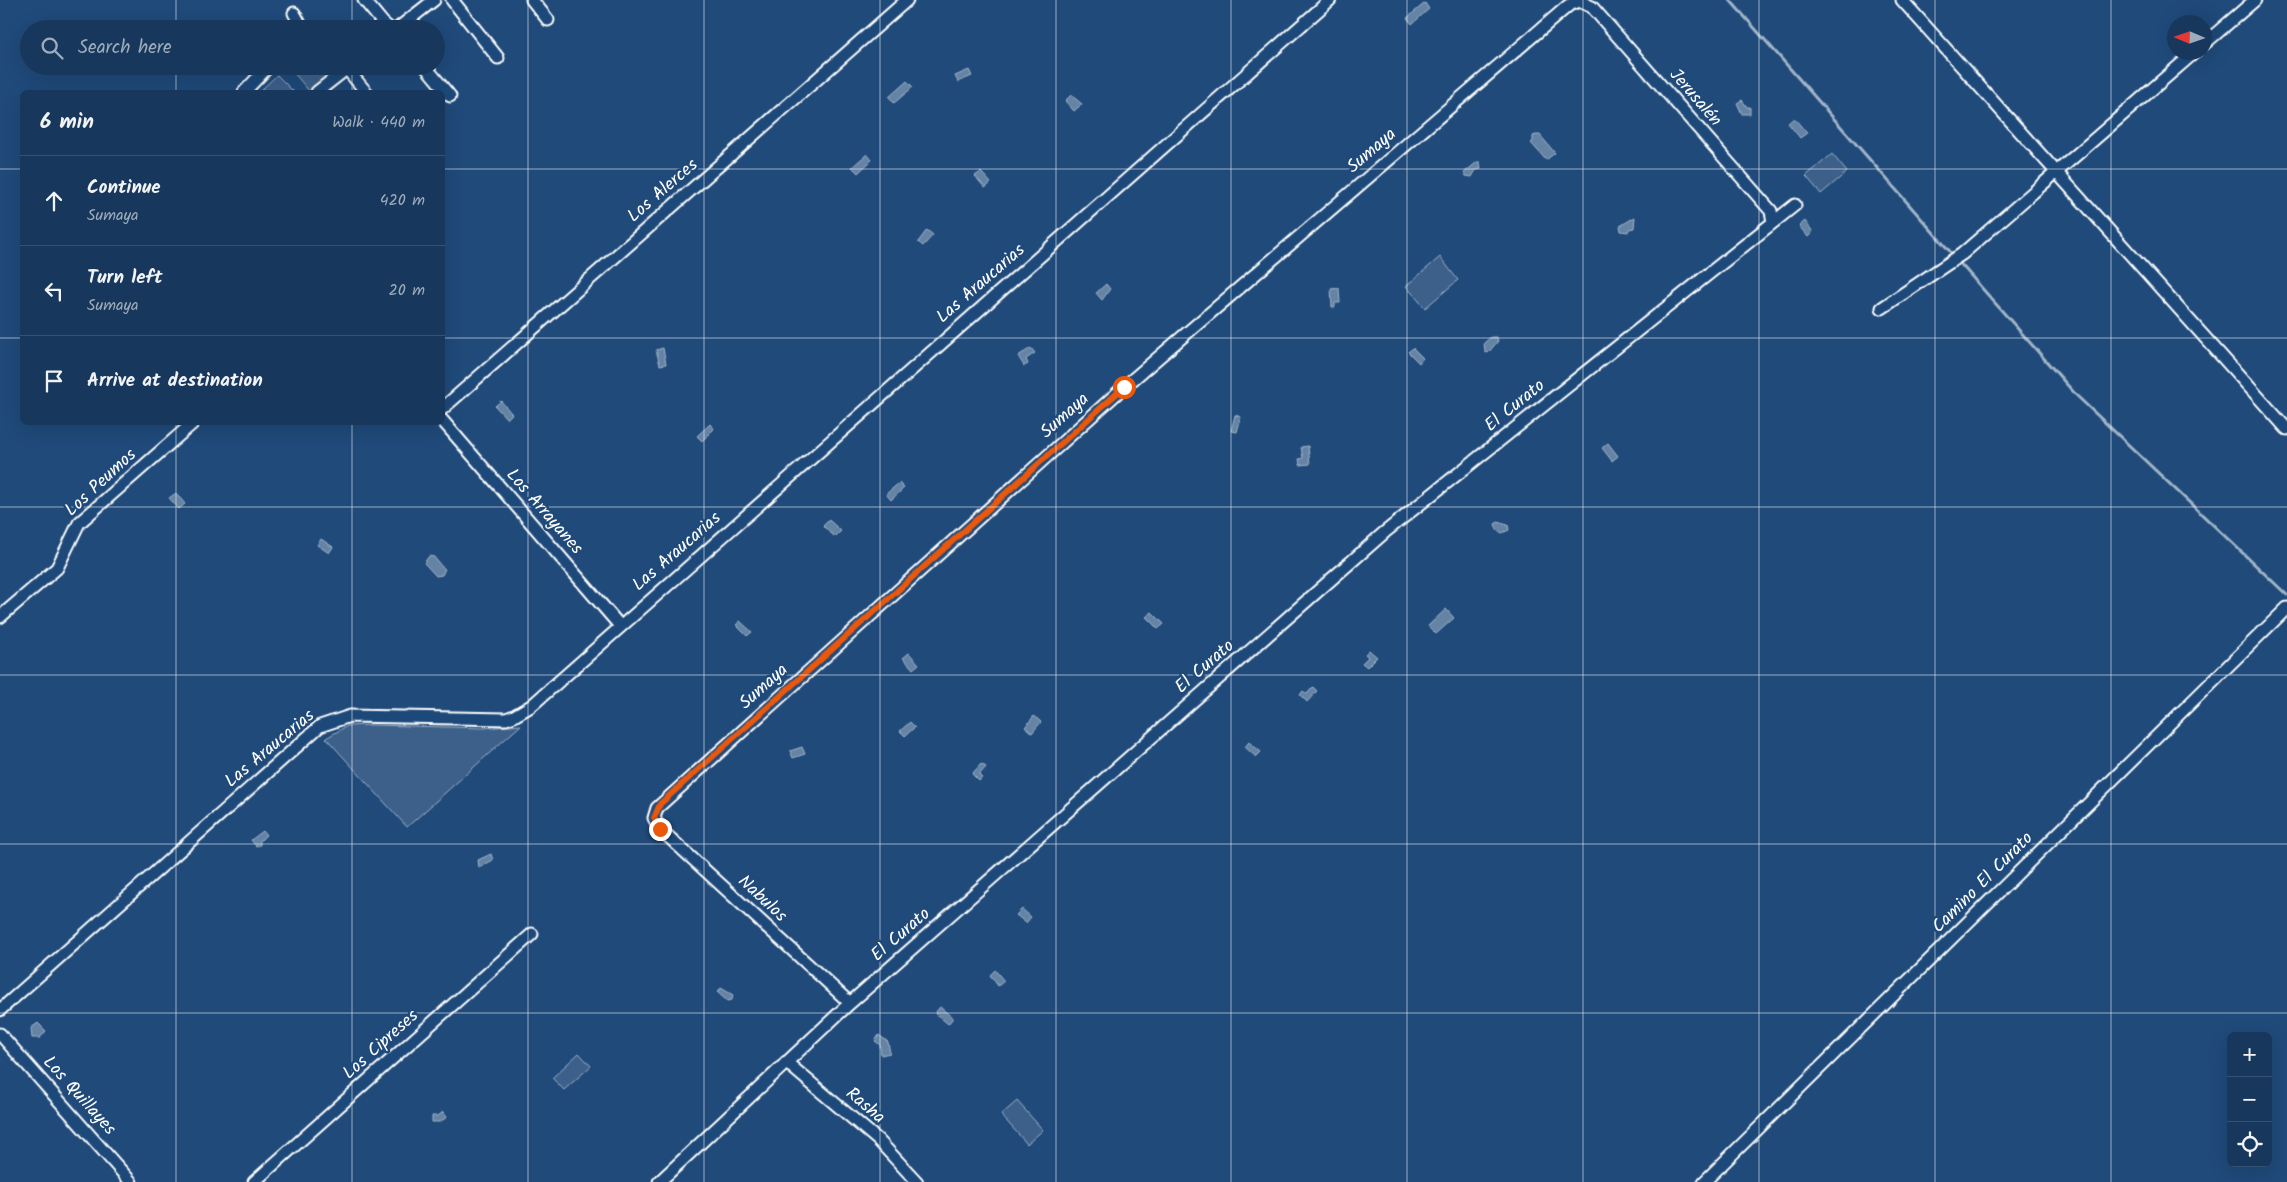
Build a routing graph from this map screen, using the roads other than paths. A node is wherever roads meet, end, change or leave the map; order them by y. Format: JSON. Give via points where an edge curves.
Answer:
{"nodes":[{"id":1,"x":364,"y":0,"type":"edge"},
{"id":2,"x":434,"y":0,"type":"edge"},
{"id":3,"x":452,"y":0,"type":"edge"},
{"id":4,"x":532,"y":0,"type":"edge"},
{"id":5,"x":907,"y":0,"type":"edge"},
{"id":6,"x":1330,"y":0,"type":"edge"},
{"id":7,"x":1902,"y":0,"type":"edge"},
{"id":8,"x":2254,"y":0,"type":"edge"},
{"id":9,"x":1583,"y":2,"type":"joint"},
{"id":10,"x":294,"y":13,"type":"dead end"},
{"id":11,"x":298,"y":20,"type":"edge"},
{"id":12,"x":382,"y":20,"type":"edge"},
{"id":13,"x":408,"y":20,"type":"edge"},
{"id":14,"x":548,"y":20,"type":"dead end"},
{"id":15,"x":2212,"y":37,"type":"edge"},
{"id":16,"x":498,"y":58,"type":"dead end"},
{"id":17,"x":2186,"y":60,"type":"edge"},
{"id":18,"x":260,"y":75,"type":"edge"},
{"id":19,"x":336,"y":75,"type":"edge"},
{"id":20,"x":349,"y":75,"type":"edge"},
{"id":21,"x":432,"y":75,"type":"edge"},
{"id":22,"x":246,"y":90,"type":"edge"},
{"id":23,"x":319,"y":90,"type":"edge"},
{"id":24,"x":364,"y":90,"type":"edge"},
{"id":25,"x":445,"y":90,"type":"edge"},
{"id":26,"x":445,"y":90,"type":"edge"},
{"id":27,"x":450,"y":96,"type":"dead end"},
{"id":28,"x":2057,"y":173,"type":"junction"},
{"id":29,"x":1795,"y":205,"type":"dead end"},
{"id":30,"x":1773,"y":222,"type":"junction"},
{"id":31,"x":1882,"y":308,"type":"dead end"},
{"id":32,"x":445,"y":406,"type":"edge"},
{"id":33,"x":445,"y":423,"type":"edge"},
{"id":34,"x":191,"y":425,"type":"edge"},
{"id":35,"x":2287,"y":429,"type":"edge"},
{"id":36,"x":2286,"y":609,"type":"edge"},
{"id":37,"x":0,"y":617,"type":"edge"},
{"id":38,"x":620,"y":626,"type":"junction"},
{"id":39,"x":654,"y":818,"type":"joint"},
{"id":40,"x":532,"y":934,"type":"dead end"},
{"id":41,"x":850,"y":1003,"type":"junction"},
{"id":42,"x":0,"y":1010,"type":"edge"},
{"id":43,"x":0,"y":1034,"type":"edge"},
{"id":44,"x":786,"y":1062,"type":"junction"},
{"id":45,"x":131,"y":1182,"type":"edge"},
{"id":46,"x":254,"y":1182,"type":"edge"},
{"id":47,"x":659,"y":1182,"type":"edge"},
{"id":48,"x":917,"y":1182,"type":"edge"},
{"id":49,"x":1704,"y":1182,"type":"edge"}],
"edges":[{"from":1,"to":12,"type":"street"},
{"from":2,"to":13,"type":"street"},
{"from":3,"to":16,"type":"street"},
{"from":4,"to":14,"type":"street"},
{"from":5,"to":32,"type":"street","name":"Los Alerces"},
{"from":6,"to":38,"type":"street","name":"Las Araucarias"},
{"from":7,"to":28,"type":"street"},
{"from":8,"to":15,"type":"street"},
{"from":9,"to":30,"type":"street","name":"Jerusalén","via":[[1592,7],[1771,211]]},
{"from":9,"to":39,"type":"street","name":"Sumaya","via":[[1569,5],[1124,387],[660,804]]},
{"from":10,"to":11,"type":"street"},
{"from":17,"to":28,"type":"street"},
{"from":18,"to":22,"type":"street"},
{"from":19,"to":23,"type":"street"},
{"from":20,"to":24,"type":"street"},
{"from":21,"to":26,"type":"street"},
{"from":25,"to":27,"type":"street"},
{"from":28,"to":31,"type":"street","via":[[1962,254]]},
{"from":28,"to":35,"type":"street"},
{"from":29,"to":30,"type":"street","name":"El Curato"},
{"from":30,"to":41,"type":"street","name":"El Curato","via":[[1385,532]]},
{"from":33,"to":38,"type":"street","name":"Los Arrayanes"},
{"from":34,"to":37,"type":"street","name":"Los Peumos","via":[[80,523],[57,568]]},
{"from":36,"to":49,"type":"street","name":"Camino El Curato"},
{"from":38,"to":42,"type":"street","name":"Las Araucarias","via":[[531,706],[514,716],[496,720],[350,716],[320,726]]},
{"from":39,"to":41,"type":"street","name":"Nabulos","via":[[660,829]]},
{"from":40,"to":46,"type":"street","name":"Los Cipreses"},
{"from":41,"to":44,"type":"street","name":"El Curato"},
{"from":43,"to":45,"type":"street","name":"Los Quillayes"},
{"from":44,"to":47,"type":"street","name":"El Curato"},
{"from":44,"to":48,"type":"street","name":"Rasha","via":[[878,1140]]}]}
